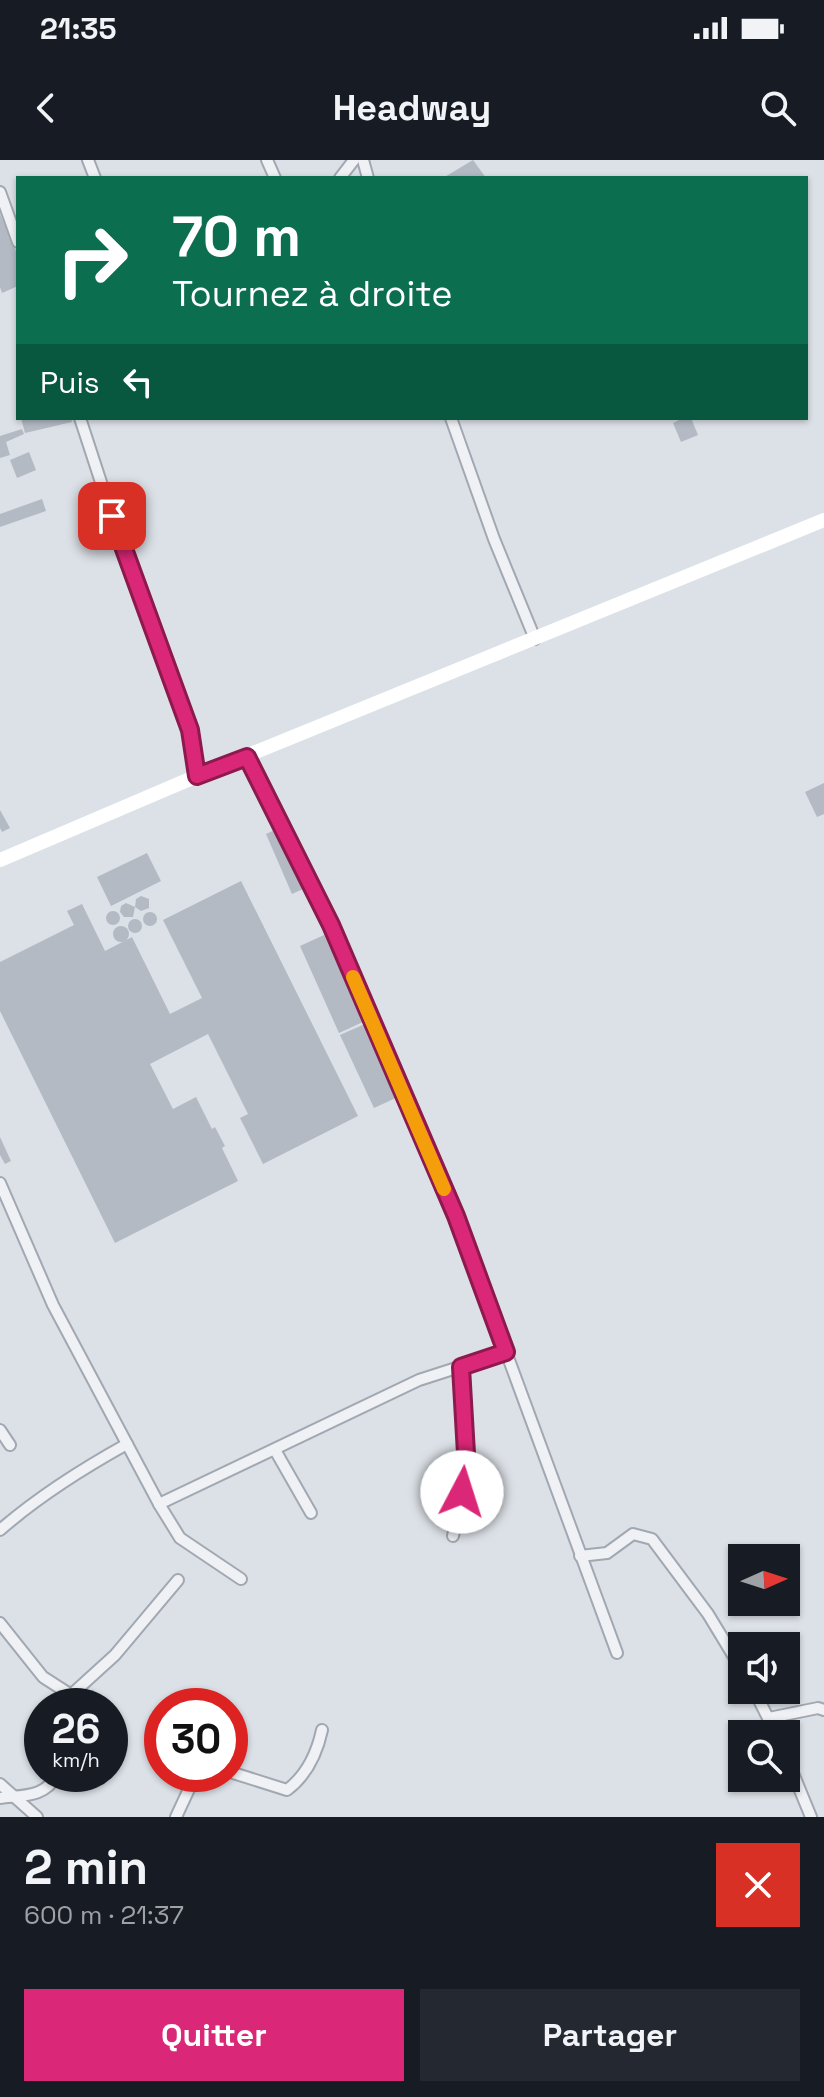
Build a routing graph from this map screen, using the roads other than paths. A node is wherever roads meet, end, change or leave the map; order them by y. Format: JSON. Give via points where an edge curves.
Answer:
{"nodes":[{"id":1,"x":354,"y":160,"type":"edge"},
{"id":2,"x":342,"y":176,"type":"edge"},
{"id":3,"x":0,"y":192,"type":"edge"},
{"id":4,"x":16,"y":236,"type":"edge"},
{"id":5,"x":81,"y":420,"type":"edge"},
{"id":6,"x":452,"y":420,"type":"edge"},
{"id":7,"x":824,"y":520,"type":"edge"},
{"id":8,"x":535,"y":639,"type":"junction"},
{"id":9,"x":247,"y":757,"type":"junction"},
{"id":10,"x":197,"y":776,"type":"junction"},
{"id":11,"x":0,"y":860,"type":"edge"},
{"id":12,"x":0,"y":1183,"type":"edge"},
{"id":13,"x":506,"y":1352,"type":"junction"},
{"id":14,"x":461,"y":1367,"type":"junction"},
{"id":15,"x":0,"y":1430,"type":"edge"},
{"id":16,"x":127,"y":1444,"type":"junction"},
{"id":17,"x":10,"y":1445,"type":"dead end"},
{"id":18,"x":275,"y":1450,"type":"junction"},
{"id":19,"x":159,"y":1504,"type":"junction"},
{"id":20,"x":311,"y":1513,"type":"dead end"},
{"id":21,"x":0,"y":1530,"type":"edge"},
{"id":22,"x":453,"y":1536,"type":"dead end"},
{"id":23,"x":580,"y":1556,"type":"junction"},
{"id":24,"x":241,"y":1579,"type":"dead end"},
{"id":25,"x":178,"y":1580,"type":"dead end"},
{"id":26,"x":0,"y":1623,"type":"edge"},
{"id":27,"x":728,"y":1647,"type":"edge"},
{"id":28,"x":617,"y":1653,"type":"dead end"},
{"id":29,"x":56,"y":1688,"type":"edge"},
{"id":30,"x":82,"y":1688,"type":"edge"},
{"id":31,"x":762,"y":1704,"type":"edge"},
{"id":32,"x":824,"y":1710,"type":"edge"},
{"id":33,"x":769,"y":1718,"type":"joint"},
{"id":34,"x":322,"y":1730,"type":"dead end"},
{"id":35,"x":248,"y":1778,"type":"edge"},
{"id":36,"x":0,"y":1784,"type":"edge"},
{"id":37,"x":800,"y":1790,"type":"edge"},
{"id":38,"x":42,"y":1792,"type":"edge"},
{"id":39,"x":188,"y":1792,"type":"edge"},
{"id":40,"x":16,"y":1796,"type":"junction"},
{"id":41,"x":0,"y":1798,"type":"edge"},
{"id":42,"x":37,"y":1817,"type":"edge"},
{"id":43,"x":176,"y":1817,"type":"edge"},
{"id":44,"x":811,"y":1817,"type":"edge"}],
"edges":[{"from":1,"to":2,"type":"street"},
{"from":3,"to":4,"type":"street"},
{"from":5,"to":10,"type":"street","via":[[190,730]]},
{"from":6,"to":8,"type":"street"},
{"from":7,"to":8,"type":"main road"},
{"from":8,"to":9,"type":"main road"},
{"from":9,"to":10,"type":"main road"},
{"from":9,"to":13,"type":"street","via":[[331,925],[456,1216]]},
{"from":10,"to":11,"type":"main road"},
{"from":12,"to":16,"type":"street","via":[[53,1305]]},
{"from":13,"to":14,"type":"street"},
{"from":13,"to":23,"type":"street"},
{"from":14,"to":18,"type":"street","via":[[419,1380]]},
{"from":14,"to":22,"type":"street","via":[[467,1471]]},
{"from":15,"to":17,"type":"street"},
{"from":16,"to":19,"type":"street"},
{"from":16,"to":21,"type":"street","via":[[29,1505]]},
{"from":18,"to":19,"type":"street"},
{"from":18,"to":20,"type":"street"},
{"from":19,"to":24,"type":"street","via":[[180,1538]]},
{"from":23,"to":27,"type":"street","via":[[607,1553],[633,1534],[652,1539]]},
{"from":23,"to":28,"type":"street"},
{"from":25,"to":30,"type":"street"},
{"from":26,"to":29,"type":"street"},
{"from":31,"to":33,"type":"street"},
{"from":32,"to":33,"type":"street"},
{"from":34,"to":35,"type":"street","via":[[317,1754],[287,1790]]},
{"from":36,"to":40,"type":"street"},
{"from":37,"to":44,"type":"street"},
{"from":38,"to":40,"type":"street"},
{"from":39,"to":43,"type":"street"},
{"from":40,"to":41,"type":"street"},
{"from":40,"to":42,"type":"street"}]}
